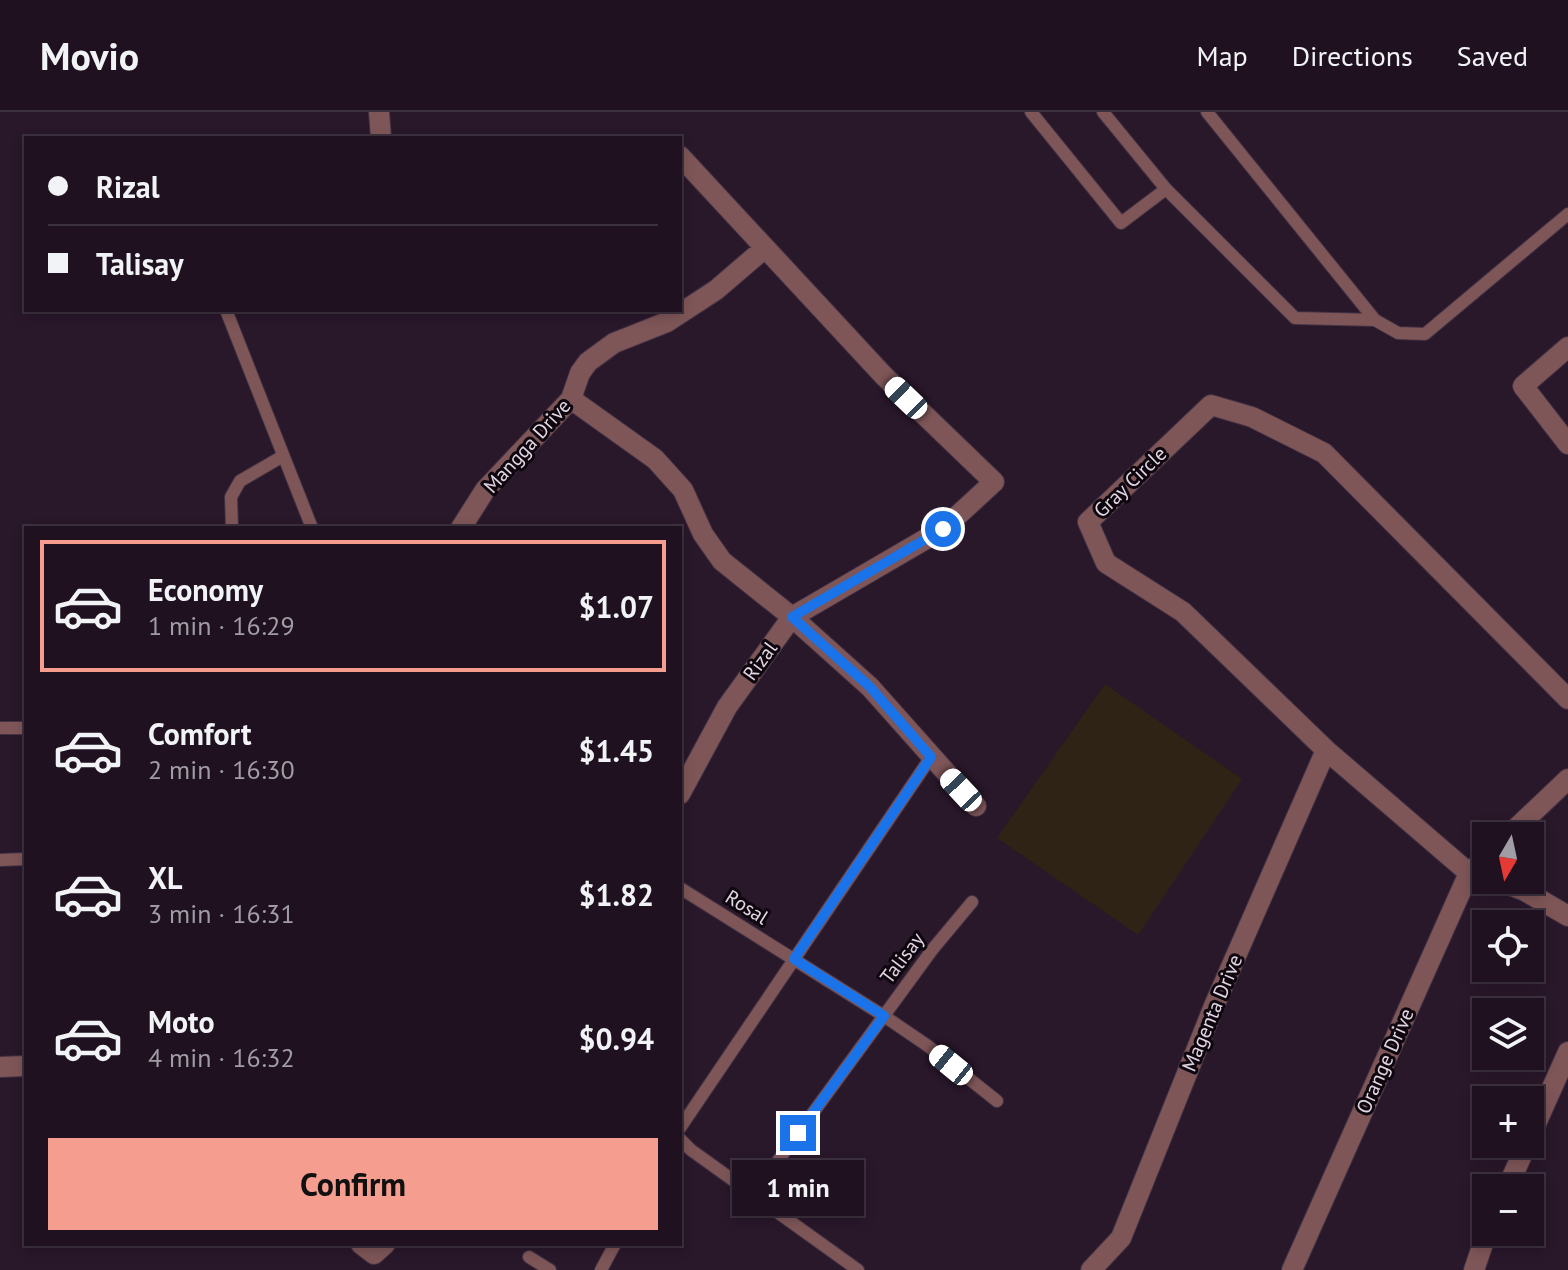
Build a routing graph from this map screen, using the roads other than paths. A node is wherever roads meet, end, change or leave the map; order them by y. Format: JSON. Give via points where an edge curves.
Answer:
{"nodes":[{"id":1,"x":379,"y":112,"type":"edge"},
{"id":2,"x":1031,"y":112,"type":"edge"},
{"id":3,"x":1103,"y":112,"type":"edge"},
{"id":4,"x":1207,"y":112,"type":"edge"},
{"id":5,"x":381,"y":136,"type":"edge"},
{"id":6,"x":682,"y":158,"type":"edge"},
{"id":7,"x":1166,"y":189,"type":"junction"},
{"id":8,"x":1568,"y":214,"type":"edge"},
{"id":9,"x":765,"y":248,"type":"junction"},
{"id":10,"x":227,"y":312,"type":"edge"},
{"id":11,"x":1375,"y":320,"type":"junction"},
{"id":12,"x":1568,"y":347,"type":"edge"},
{"id":13,"x":571,"y":399,"type":"junction"},
{"id":14,"x":1568,"y":444,"type":"edge"},
{"id":15,"x":283,"y":456,"type":"junction"},
{"id":16,"x":232,"y":526,"type":"edge"},
{"id":17,"x":311,"y":526,"type":"edge"},
{"id":18,"x":462,"y":526,"type":"edge"},
{"id":19,"x":792,"y":617,"type":"junction"},
{"id":20,"x":1568,"y":699,"type":"edge"},
{"id":21,"x":0,"y":728,"type":"edge"},
{"id":22,"x":24,"y":728,"type":"edge"},
{"id":23,"x":1326,"y":750,"type":"junction"},
{"id":24,"x":931,"y":757,"type":"junction"},
{"id":25,"x":1568,"y":779,"type":"edge"},
{"id":26,"x":682,"y":790,"type":"edge"},
{"id":27,"x":976,"y":806,"type":"dead end"},
{"id":28,"x":1523,"y":822,"type":"edge"},
{"id":29,"x":24,"y":859,"type":"edge"},
{"id":30,"x":0,"y":860,"type":"edge"},
{"id":31,"x":1472,"y":870,"type":"edge"},
{"id":32,"x":1472,"y":888,"type":"edge"},
{"id":33,"x":682,"y":889,"type":"edge"},
{"id":34,"x":1530,"y":894,"type":"edge"},
{"id":35,"x":972,"y":902,"type":"dead end"},
{"id":36,"x":1568,"y":916,"type":"edge"},
{"id":37,"x":794,"y":959,"type":"junction"},
{"id":38,"x":884,"y":1016,"type":"junction"},
{"id":39,"x":1568,"y":1052,"type":"edge"},
{"id":40,"x":24,"y":1066,"type":"edge"},
{"id":41,"x":0,"y":1067,"type":"edge"},
{"id":42,"x":997,"y":1101,"type":"dead end"},
{"id":43,"x":1544,"y":1106,"type":"edge"},
{"id":44,"x":682,"y":1125,"type":"edge"},
{"id":45,"x":682,"y":1141,"type":"edge"},
{"id":46,"x":753,"y":1195,"type":"junction"},
{"id":47,"x":614,"y":1246,"type":"edge"},
{"id":48,"x":1482,"y":1246,"type":"edge"},
{"id":49,"x":529,"y":1257,"type":"dead end"},
{"id":50,"x":550,"y":1270,"type":"edge"},
{"id":51,"x":601,"y":1270,"type":"edge"},
{"id":52,"x":858,"y":1270,"type":"edge"},
{"id":53,"x":1091,"y":1270,"type":"edge"},
{"id":54,"x":1292,"y":1270,"type":"edge"},
{"id":55,"x":1474,"y":1270,"type":"edge"}],
"edges":[{"from":1,"to":5,"type":"street"},
{"from":2,"to":7,"type":"lane","via":[[1121,223]]},
{"from":3,"to":7,"type":"lane"},
{"from":4,"to":11,"type":"lane"},
{"from":6,"to":9,"type":"street"},
{"from":7,"to":11,"type":"lane","via":[[1295,318]]},
{"from":8,"to":11,"type":"lane","via":[[1425,334],[1398,333]]},
{"from":9,"to":13,"type":"street","name":"Mangga Drive","via":[[667,322],[614,343],[588,362]]},
{"from":9,"to":19,"type":"street","name":"Rizal","via":[[884,376],[994,482],[943,529]]},
{"from":10,"to":15,"type":"lane"},
{"from":12,"to":14,"type":"street","via":[[1523,386]]},
{"from":13,"to":18,"type":"street","name":"Mangga Drive","via":[[485,490]]},
{"from":13,"to":19,"type":"street","via":[[655,459],[683,490],[722,561]]},
{"from":15,"to":16,"type":"lane","via":[[240,481],[231,497]]},
{"from":15,"to":17,"type":"lane"},
{"from":19,"to":24,"type":"street","via":[[870,687]]},
{"from":19,"to":26,"type":"street","name":"Rizal","via":[[727,707]]},
{"from":20,"to":23,"type":"street","name":"Gray Circle","via":[[1324,453],[1252,417],[1211,405],[1088,522],[1106,563],[1183,612]]},
{"from":21,"to":22,"type":"lane"},
{"from":23,"to":31,"type":"street","name":"Gray Circle"},
{"from":23,"to":53,"type":"street","name":"Magenta Drive","via":[[1214,1006],[1121,1238]]},
{"from":24,"to":27,"type":"street"},
{"from":24,"to":37,"type":"lane"},
{"from":25,"to":28,"type":"street"},
{"from":29,"to":30,"type":"lane"},
{"from":32,"to":54,"type":"street","name":"Orange Drive"},
{"from":33,"to":37,"type":"lane","name":"Rosal"},
{"from":34,"to":36,"type":"street"},
{"from":35,"to":38,"type":"lane","name":"Talisay"},
{"from":37,"to":38,"type":"lane","name":"Rosal"},
{"from":37,"to":44,"type":"lane"},
{"from":38,"to":42,"type":"lane","name":"Rosal"},
{"from":38,"to":46,"type":"lane","name":"Talisay"},
{"from":39,"to":43,"type":"street"},
{"from":40,"to":41,"type":"street"},
{"from":45,"to":46,"type":"lane"},
{"from":46,"to":52,"type":"lane"},
{"from":47,"to":51,"type":"lane"},
{"from":48,"to":55,"type":"street"},
{"from":49,"to":50,"type":"lane"}]}
